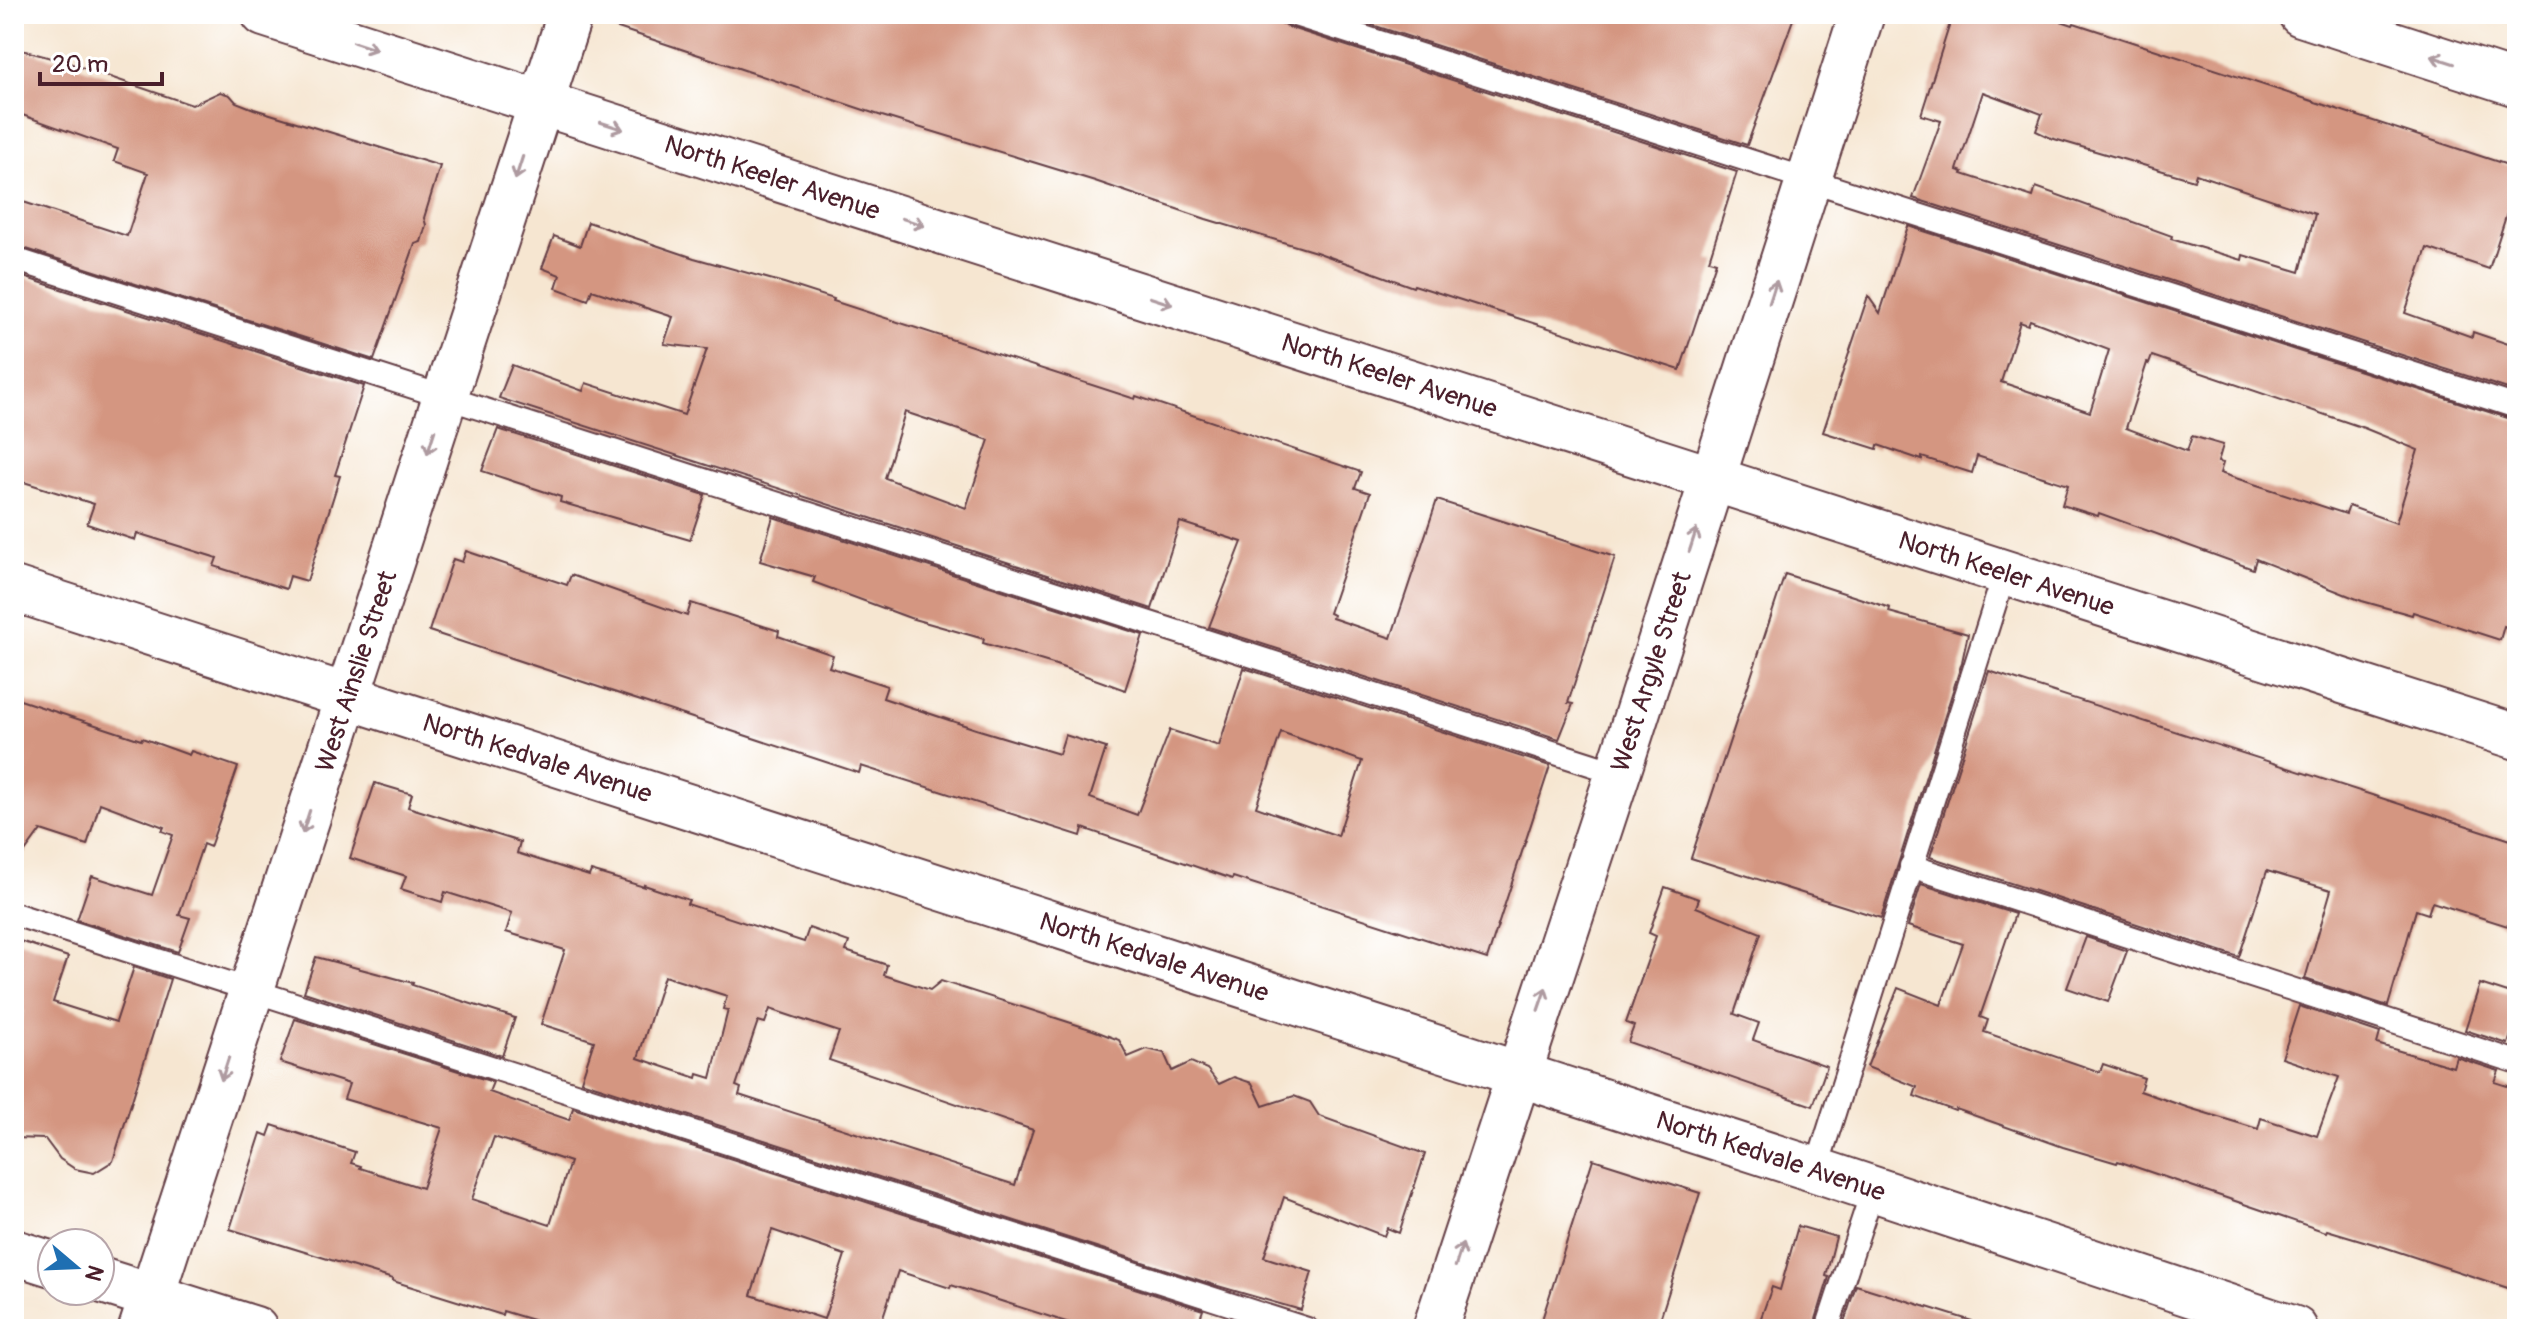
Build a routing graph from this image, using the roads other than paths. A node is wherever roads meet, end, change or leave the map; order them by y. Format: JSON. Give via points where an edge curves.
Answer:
{"nodes":[{"id":1,"x":264,"y":14,"type":"edge"},
{"id":2,"x":570,"y":14,"type":"edge"},
{"id":3,"x":1292,"y":14,"type":"edge"},
{"id":4,"x":1862,"y":14,"type":"edge"},
{"id":5,"x":2301,"y":14,"type":"edge"},
{"id":6,"x":2517,"y":84,"type":"edge"},
{"id":7,"x":541,"y":103,"type":"junction"},
{"id":8,"x":1809,"y":181,"type":"junction"},
{"id":9,"x":14,"y":259,"type":"edge"},
{"id":10,"x":445,"y":397,"type":"junction"},
{"id":11,"x":2517,"y":407,"type":"edge"},
{"id":12,"x":1713,"y":479,"type":"junction"},
{"id":13,"x":2005,"y":572,"type":"junction"},
{"id":14,"x":14,"y":589,"type":"edge"},
{"id":15,"x":347,"y":697,"type":"junction"},
{"id":16,"x":2517,"y":737,"type":"edge"},
{"id":17,"x":1618,"y":773,"type":"junction"},
{"id":18,"x":1911,"y":866,"type":"junction"},
{"id":19,"x":14,"y":914,"type":"edge"},
{"id":20,"x":251,"y":990,"type":"junction"},
{"id":21,"x":2517,"y":1062,"type":"edge"},
{"id":22,"x":1517,"y":1073,"type":"junction"},
{"id":23,"x":1816,"y":1170,"type":"junction"},
{"id":24,"x":1873,"y":1189,"type":"junction"},
{"id":25,"x":14,"y":1252,"type":"edge"},
{"id":26,"x":36,"y":1259,"type":"edge"},
{"id":27,"x":116,"y":1291,"type":"edge"},
{"id":28,"x":146,"y":1312,"type":"edge"},
{"id":29,"x":255,"y":1329,"type":"edge"},
{"id":30,"x":1307,"y":1329,"type":"edge"},
{"id":31,"x":1435,"y":1329,"type":"edge"},
{"id":32,"x":1827,"y":1329,"type":"edge"},
{"id":33,"x":2295,"y":1329,"type":"edge"}],
"edges":[{"from":1,"to":7,"type":"street","name":"North Keeler Avenue","one_way":true},
{"from":2,"to":7,"type":"street","name":"West Ainslie Street"},
{"from":3,"to":8,"type":"lane"},
{"from":4,"to":8,"type":"street","name":"West Argyle Street"},
{"from":6,"to":5,"type":"street","one_way":true},
{"from":7,"to":10,"type":"street","name":"West Ainslie Street","one_way":true},
{"from":7,"to":12,"type":"street","name":"North Keeler Avenue","one_way":true},
{"from":8,"to":11,"type":"lane"},
{"from":12,"to":8,"type":"street","name":"West Argyle Street","one_way":true},
{"from":9,"to":10,"type":"lane"},
{"from":10,"to":15,"type":"street","name":"West Ainslie Street","one_way":true},
{"from":10,"to":17,"type":"lane"},
{"from":12,"to":13,"type":"street","name":"North Keeler Avenue"},
{"from":17,"to":12,"type":"street","name":"West Argyle Street","one_way":true},
{"from":13,"to":16,"type":"street","name":"North Keeler Avenue"},
{"from":13,"to":18,"type":"lane"},
{"from":14,"to":15,"type":"street","name":"North Kedvale Avenue"},
{"from":15,"to":20,"type":"street","name":"West Ainslie Street","one_way":true},
{"from":15,"to":22,"type":"street","name":"North Kedvale Avenue"},
{"from":22,"to":17,"type":"street","name":"West Argyle Street","one_way":true},
{"from":18,"to":21,"type":"lane"},
{"from":18,"to":23,"type":"lane"},
{"from":19,"to":20,"type":"lane"},
{"from":20,"to":28,"type":"street","name":"West Ainslie Street","one_way":true},
{"from":20,"to":30,"type":"lane"},
{"from":22,"to":23,"type":"street","name":"North Kedvale Avenue"},
{"from":31,"to":22,"type":"street","name":"West Argyle Street","one_way":true},
{"from":23,"to":24,"type":"street","name":"North Kedvale Avenue"},
{"from":24,"to":32,"type":"lane"},
{"from":24,"to":33,"type":"street","name":"North Kedvale Avenue"},
{"from":25,"to":26,"type":"street"},
{"from":27,"to":28,"type":"street"},
{"from":28,"to":29,"type":"street"}]}
